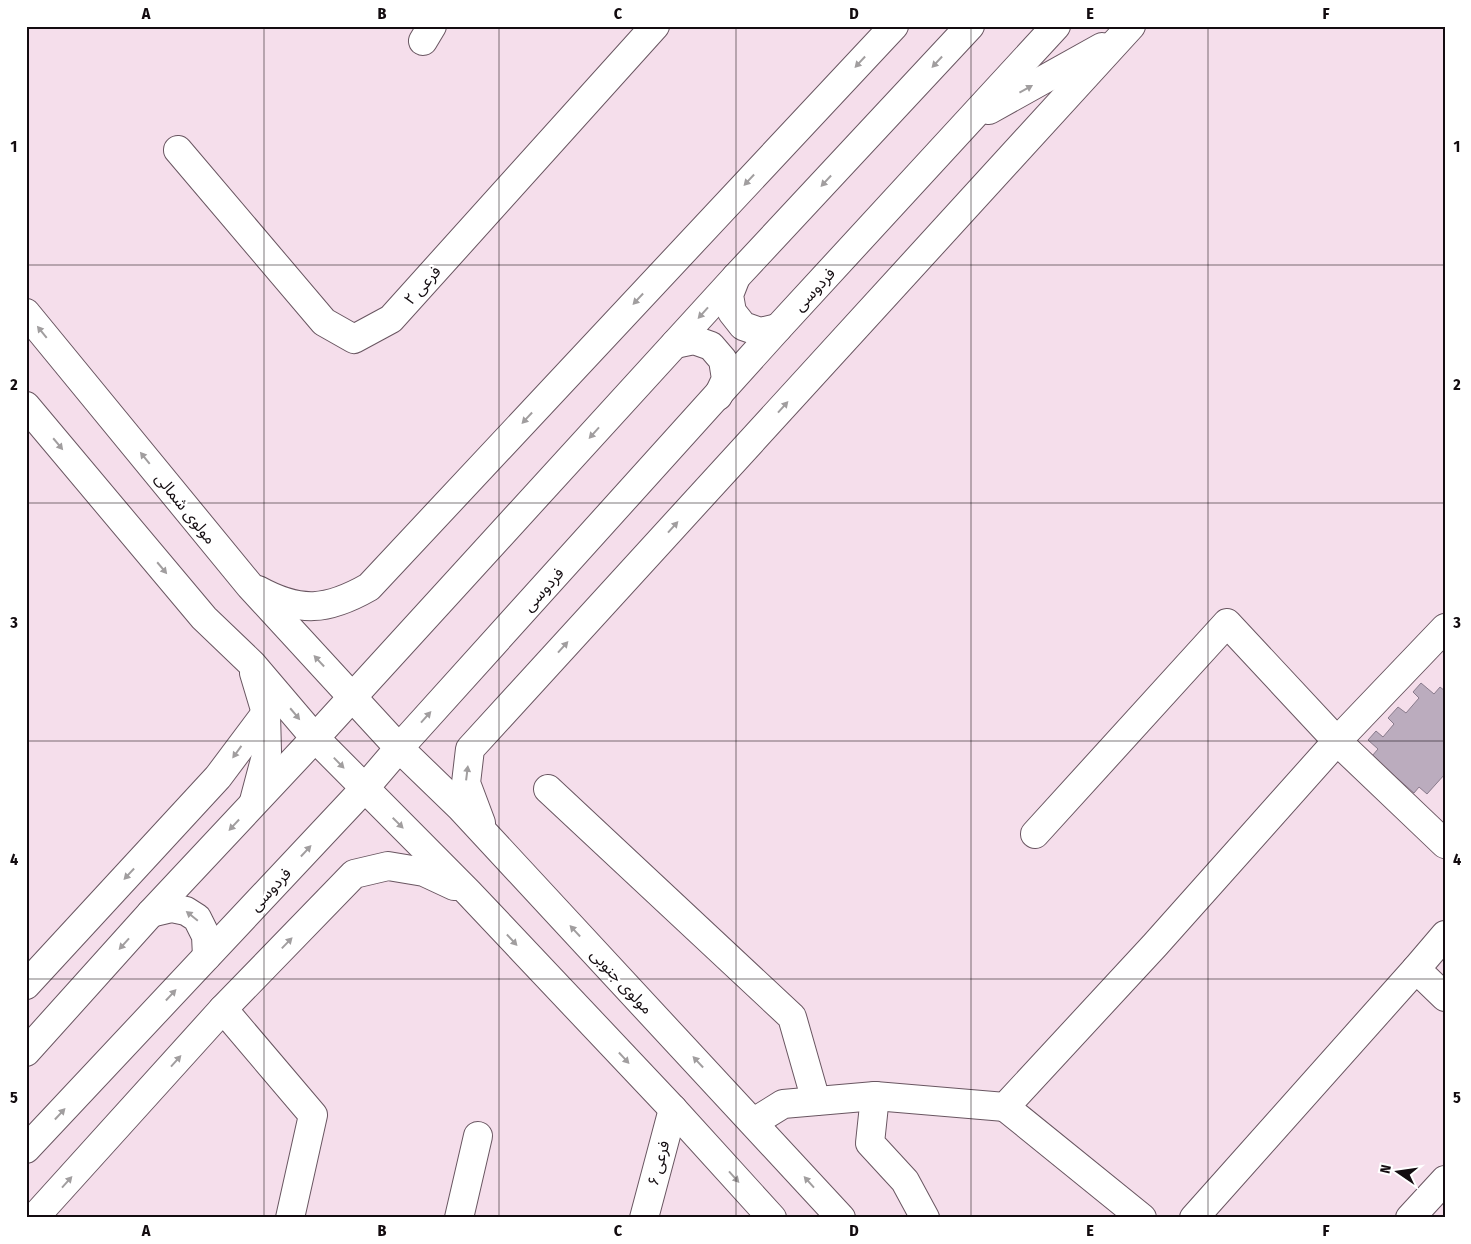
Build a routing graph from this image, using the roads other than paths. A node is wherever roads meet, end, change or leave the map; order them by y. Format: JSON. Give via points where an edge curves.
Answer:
{"nodes":[{"id":1,"x":655,"y":26,"type":"edge"},
{"id":2,"x":894,"y":26,"type":"edge"},
{"id":3,"x":970,"y":26,"type":"edge"},
{"id":4,"x":1056,"y":26,"type":"edge"},
{"id":5,"x":1127,"y":31,"type":"edge"},
{"id":6,"x":968,"y":122,"type":"junction"},
{"id":7,"x":178,"y":150,"type":"dead end"},
{"id":8,"x":736,"y":277,"type":"junction"},
{"id":9,"x":26,"y":313,"type":"edge"},
{"id":10,"x":778,"y":328,"type":"junction"},
{"id":11,"x":675,"y":344,"type":"junction"},
{"id":12,"x":718,"y":396,"type":"junction"},
{"id":13,"x":26,"y":406,"type":"edge"},
{"id":14,"x":250,"y":586,"type":"junction"},
{"id":15,"x":1445,"y":628,"type":"edge"},
{"id":16,"x":252,"y":664,"type":"junction"},
{"id":17,"x":352,"y":697,"type":"junction"},
{"id":18,"x":266,"y":713,"type":"junction"},
{"id":19,"x":315,"y":738,"type":"junction"},
{"id":20,"x":1337,"y":741,"type":"junction"},
{"id":21,"x":398,"y":748,"type":"junction"},
{"id":22,"x":364,"y":789,"type":"junction"},
{"id":23,"x":548,"y":789,"type":"dead end"},
{"id":24,"x":253,"y":804,"type":"junction"},
{"id":25,"x":1035,"y":834,"type":"dead end"},
{"id":26,"x":486,"y":836,"type":"junction"},
{"id":27,"x":1445,"y":844,"type":"edge"},
{"id":28,"x":468,"y":892,"type":"junction"},
{"id":29,"x":151,"y":913,"type":"junction"},
{"id":30,"x":1445,"y":934,"type":"edge"},
{"id":31,"x":207,"y":956,"type":"junction"},
{"id":32,"x":1416,"y":969,"type":"junction"},
{"id":33,"x":26,"y":984,"type":"edge"},
{"id":34,"x":1445,"y":996,"type":"edge"},
{"id":35,"x":223,"y":1008,"type":"junction"},
{"id":36,"x":26,"y":1052,"type":"edge"},
{"id":37,"x":875,"y":1096,"type":"junction"},
{"id":38,"x":816,"y":1101,"type":"junction"},
{"id":39,"x":1005,"y":1107,"type":"junction"},
{"id":40,"x":672,"y":1109,"type":"junction"},
{"id":41,"x":754,"y":1122,"type":"junction"},
{"id":42,"x":478,"y":1136,"type":"dead end"},
{"id":43,"x":26,"y":1149,"type":"edge"},
{"id":44,"x":1445,"y":1180,"type":"edge"},
{"id":45,"x":35,"y":1217,"type":"edge"},
{"id":46,"x":290,"y":1218,"type":"edge"},
{"id":47,"x":459,"y":1218,"type":"edge"},
{"id":48,"x":644,"y":1218,"type":"edge"},
{"id":49,"x":772,"y":1218,"type":"edge"},
{"id":50,"x":842,"y":1218,"type":"edge"},
{"id":51,"x":925,"y":1218,"type":"edge"},
{"id":52,"x":1142,"y":1218,"type":"edge"},
{"id":53,"x":1194,"y":1218,"type":"edge"},
{"id":54,"x":1410,"y":1218,"type":"edge"}],
"edges":[{"from":1,"to":7,"type":"street","name":"فرعی ۲","via":[[391,319],[354,339],[324,322]]},
{"from":2,"to":14,"type":"street","one_way":true,"via":[[368,587],[339,602],[306,607],[271,598]]},
{"from":3,"to":8,"type":"street","one_way":true},
{"from":4,"to":6,"type":"street","name":"فردوسی"},
{"from":6,"to":5,"type":"street","one_way":true},
{"from":26,"to":5,"type":"street","one_way":true,"via":[[466,783],[470,749]]},
{"from":6,"to":10,"type":"street","name":"فردوسی"},
{"from":8,"to":10,"type":"street","via":[[729,294],[732,312],[744,326],[760,332]]},
{"from":8,"to":11,"type":"street","one_way":true},
{"from":14,"to":9,"type":"street","name":"مولوی شمالی","one_way":true},
{"from":10,"to":12,"type":"street","name":"فردوسی"},
{"from":11,"to":12,"type":"street","via":[[694,340],[711,346],[723,360],[726,379]]},
{"from":11,"to":17,"type":"street","one_way":true},
{"from":21,"to":12,"type":"street","name":"فردوسی","one_way":true},
{"from":13,"to":16,"type":"street","one_way":true,"via":[[204,618]]},
{"from":17,"to":14,"type":"street","name":"مولوی شمالی","one_way":true},
{"from":15,"to":20,"type":"street"},
{"from":16,"to":18,"type":"street"},
{"from":16,"to":19,"type":"street","one_way":true},
{"from":17,"to":19,"type":"street"},
{"from":17,"to":21,"type":"street","name":"مولوی شمالی"},
{"from":18,"to":24,"type":"street","via":[[267,752]]},
{"from":18,"to":33,"type":"street","one_way":true,"via":[[218,777]]},
{"from":19,"to":22,"type":"street","one_way":true},
{"from":19,"to":24,"type":"street"},
{"from":20,"to":25,"type":"street","via":[[1228,623]]},
{"from":20,"to":27,"type":"street"},
{"from":20,"to":39,"type":"street"},
{"from":21,"to":22,"type":"street","name":"فردوسی"},
{"from":21,"to":26,"type":"street","name":"مولوی جنوبی"},
{"from":22,"to":28,"type":"street","one_way":true},
{"from":31,"to":22,"type":"street","name":"فردوسی","one_way":true},
{"from":23,"to":38,"type":"street","via":[[792,1016]]},
{"from":24,"to":29,"type":"street","one_way":true},
{"from":41,"to":26,"type":"street","name":"مولوی جنوبی","one_way":true},
{"from":35,"to":28,"type":"street","one_way":true,"via":[[354,874],[388,866],[424,872]]},
{"from":28,"to":40,"type":"street","one_way":true},
{"from":31,"to":29,"type":"street","one_way":true,"via":[[206,936],[197,918],[172,908]]},
{"from":29,"to":36,"type":"street","one_way":true},
{"from":30,"to":32,"type":"street"},
{"from":43,"to":31,"type":"street","name":"فردوسی","one_way":true},
{"from":32,"to":34,"type":"street"},
{"from":32,"to":53,"type":"street"},
{"from":45,"to":35,"type":"street","one_way":true},
{"from":35,"to":46,"type":"street","via":[[313,1115]]},
{"from":37,"to":38,"type":"street"},
{"from":37,"to":39,"type":"street"},
{"from":37,"to":51,"type":"street","via":[[870,1143],[905,1181]]},
{"from":38,"to":41,"type":"street","via":[[783,1104]]},
{"from":39,"to":52,"type":"street"},
{"from":40,"to":48,"type":"street","name":"فرعی ۶"},
{"from":40,"to":49,"type":"street","one_way":true},
{"from":50,"to":41,"type":"street","name":"مولوی جنوبی","one_way":true},
{"from":42,"to":47,"type":"street"},
{"from":44,"to":54,"type":"street"}]}
